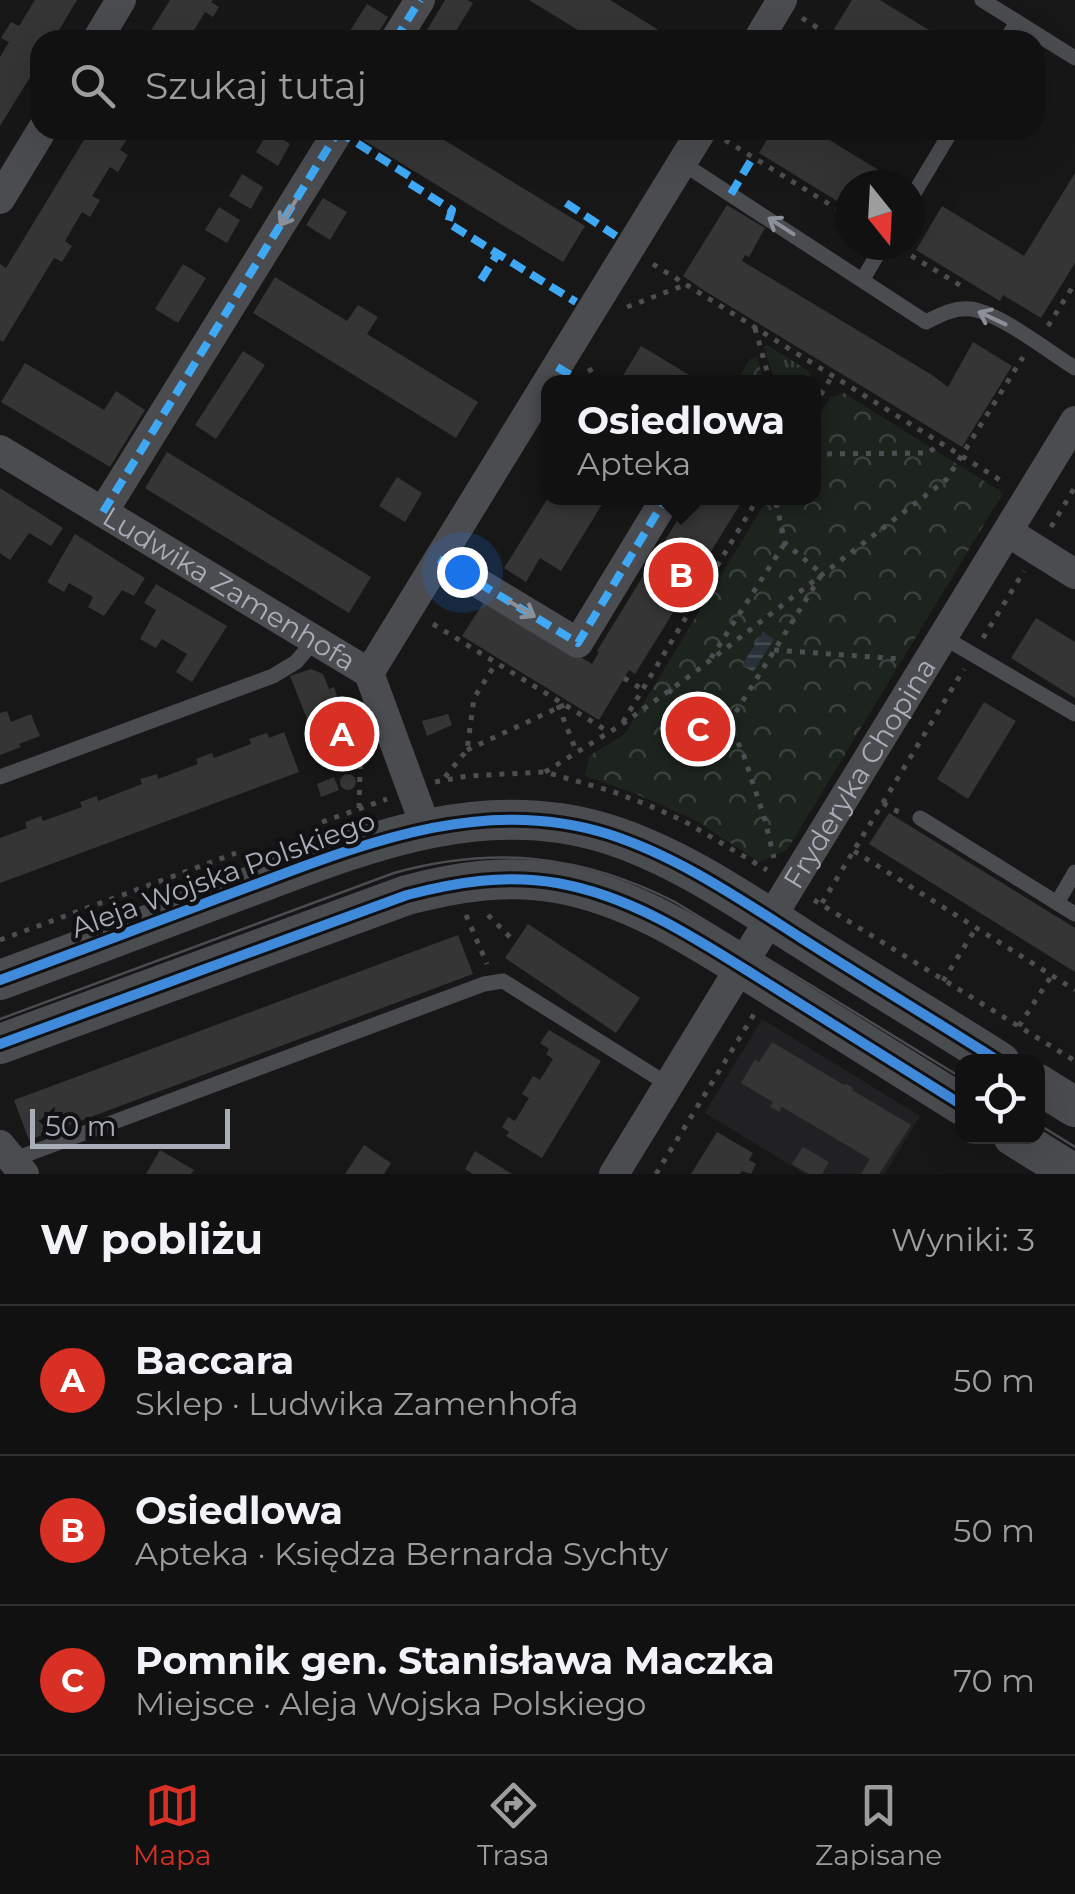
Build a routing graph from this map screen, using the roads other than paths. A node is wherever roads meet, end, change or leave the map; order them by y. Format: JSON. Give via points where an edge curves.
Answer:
{"nodes":[{"id":1,"x":121,"y":0,"type":"edge"},
{"id":2,"x":420,"y":0,"type":"edge"},
{"id":3,"x":982,"y":0,"type":"edge"},
{"id":4,"x":789,"y":7,"type":"edge"},
{"id":5,"x":1017,"y":22,"type":"junction"},
{"id":6,"x":102,"y":30,"type":"edge"},
{"id":7,"x":401,"y":30,"type":"edge"},
{"id":8,"x":767,"y":30,"type":"edge"},
{"id":9,"x":1012,"y":30,"type":"edge"},
{"id":10,"x":1030,"y":30,"type":"edge"},
{"id":11,"x":1045,"y":39,"type":"edge"},
{"id":12,"x":1075,"y":58,"type":"edge"},
{"id":13,"x":36,"y":140,"type":"edge"},
{"id":14,"x":333,"y":140,"type":"edge"},
{"id":15,"x":705,"y":140,"type":"edge"},
{"id":16,"x":946,"y":140,"type":"edge"},
{"id":17,"x":682,"y":163,"type":"junction"},
{"id":18,"x":925,"y":175,"type":"edge"},
{"id":19,"x":0,"y":199,"type":"edge"},
{"id":20,"x":874,"y":260,"type":"edge"},
{"id":21,"x":862,"y":279,"type":"junction"},
{"id":22,"x":1075,"y":368,"type":"edge"},
{"id":23,"x":569,"y":375,"type":"edge"},
{"id":24,"x":541,"y":415,"type":"edge"},
{"id":25,"x":1075,"y":421,"type":"edge"},
{"id":26,"x":0,"y":450,"type":"edge"},
{"id":27,"x":662,"y":505,"type":"edge"},
{"id":28,"x":103,"y":512,"type":"junction"},
{"id":29,"x":1008,"y":532,"type":"junction"},
{"id":30,"x":439,"y":559,"type":"junction"},
{"id":31,"x":1075,"y":574,"type":"edge"},
{"id":32,"x":943,"y":638,"type":"junction"},
{"id":33,"x":315,"y":640,"type":"junction"},
{"id":34,"x":369,"y":673,"type":"junction"},
{"id":35,"x":1075,"y":714,"type":"edge"},
{"id":36,"x":0,"y":778,"type":"edge"},
{"id":37,"x":920,"y":818,"type":"dead end"},
{"id":38,"x":426,"y":828,"type":"junction"},
{"id":39,"x":1075,"y":872,"type":"edge"},
{"id":40,"x":1057,"y":903,"type":"junction"},
{"id":41,"x":1075,"y":914,"type":"edge"},
{"id":42,"x":771,"y":918,"type":"junction"},
{"id":43,"x":742,"y":967,"type":"junction"},
{"id":44,"x":0,"y":980,"type":"edge"},
{"id":45,"x":0,"y":1044,"type":"edge"},
{"id":46,"x":987,"y":1054,"type":"edge"},
{"id":47,"x":669,"y":1085,"type":"junction"},
{"id":48,"x":955,"y":1101,"type":"edge"},
{"id":49,"x":1027,"y":1144,"type":"edge"},
{"id":50,"x":12,"y":1160,"type":"edge"},
{"id":51,"x":614,"y":1174,"type":"edge"},
{"id":52,"x":1074,"y":1174,"type":"edge"}],
"edges":[{"from":1,"to":6,"type":"street"},
{"from":2,"to":7,"type":"street"},
{"from":3,"to":5,"type":"lane"},
{"from":4,"to":8,"type":"street"},
{"from":5,"to":9,"type":"lane"},
{"from":5,"to":10,"type":"lane"},
{"from":11,"to":12,"type":"lane"},
{"from":13,"to":19,"type":"street"},
{"from":14,"to":28,"type":"street","one_way":true},
{"from":15,"to":17,"type":"street"},
{"from":16,"to":18,"type":"lane"},
{"from":21,"to":17,"type":"lane","one_way":true},
{"from":17,"to":23,"type":"street","via":[[629,250]]},
{"from":20,"to":21,"type":"lane"},
{"from":22,"to":21,"type":"lane","one_way":true,"via":[[991,315],[969,308],[926,322]]},
{"from":24,"to":30,"type":"street"},
{"from":25,"to":29,"type":"street","name":"Fryderyka Chopina"},
{"from":26,"to":28,"type":"street","name":"Ludwika Zamenhofa"},
{"from":30,"to":27,"type":"street","one_way":true,"via":[[578,643]]},
{"from":28,"to":33,"type":"street","name":"Ludwika Zamenhofa"},
{"from":29,"to":31,"type":"street"},
{"from":29,"to":32,"type":"street","name":"Fryderyka Chopina"},
{"from":30,"to":34,"type":"street"},
{"from":32,"to":35,"type":"lane"},
{"from":32,"to":42,"type":"street","name":"Fryderyka Chopina"},
{"from":33,"to":34,"type":"street","name":"Ludwika Zamenhofa"},
{"from":33,"to":36,"type":"lane","via":[[273,676]]},
{"from":34,"to":38,"type":"street","name":"Ludwika Zamenhofa"},
{"from":37,"to":40,"type":"lane"},
{"from":38,"to":42,"type":"street","name":"Aleja Wojska Polskiego","via":[[524,820],[606,833],[678,864]]},
{"from":38,"to":44,"type":"street","name":"Aleja Wojska Polskiego"},
{"from":39,"to":40,"type":"lane"},
{"from":40,"to":41,"type":"lane"},
{"from":42,"to":43,"type":"street","name":"Fryderyka Chopina"},
{"from":42,"to":46,"type":"street","name":"Aleja Wojska Polskiego"},
{"from":43,"to":45,"type":"street","via":[[607,896],[492,879],[407,895]]},
{"from":43,"to":47,"type":"street","name":"Fryderyka Chopina"},
{"from":43,"to":48,"type":"street"},
{"from":47,"to":50,"type":"lane","via":[[504,981],[494,982]]},
{"from":47,"to":51,"type":"street","name":"Fryderyka Chopina"},
{"from":49,"to":52,"type":"street"}]}
